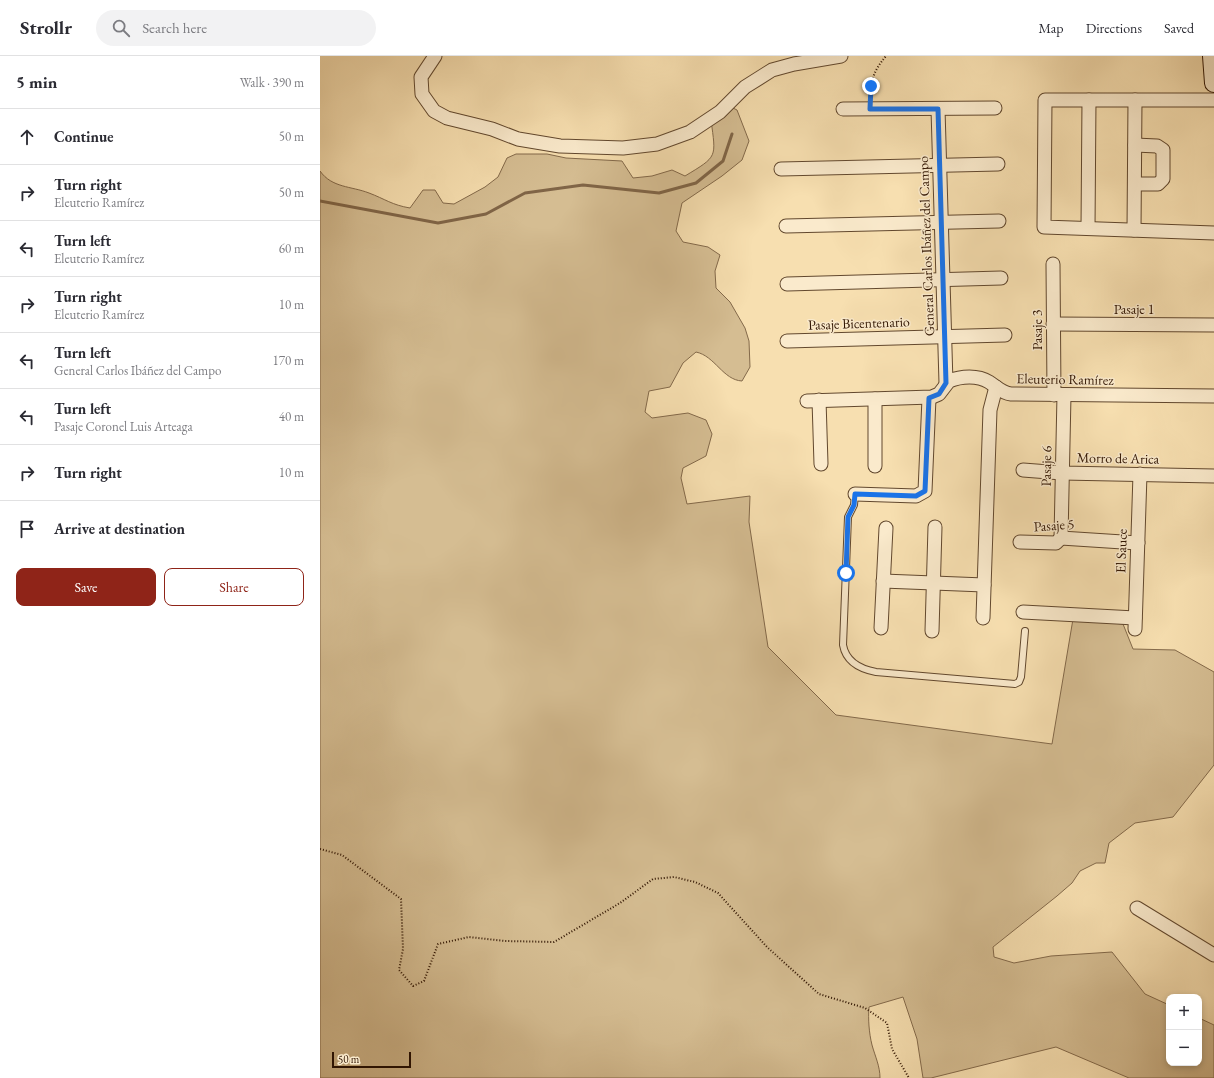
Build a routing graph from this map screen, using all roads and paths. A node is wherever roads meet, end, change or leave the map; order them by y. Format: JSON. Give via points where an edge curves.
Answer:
{"nodes":[{"id":1,"x":435,"y":56,"type":"edge"},
{"id":2,"x":841,"y":56,"type":"edge"},
{"id":3,"x":886,"y":56,"type":"edge"},
{"id":4,"x":1212,"y":56,"type":"edge"},
{"id":5,"x":1214,"y":83,"type":"edge"},
{"id":6,"x":1090,"y":100,"type":"junction"},
{"id":7,"x":1135,"y":100,"type":"junction"},
{"id":8,"x":1214,"y":100,"type":"edge"},
{"id":9,"x":995,"y":108,"type":"dead end"},
{"id":10,"x":870,"y":109,"type":"junction"},
{"id":11,"x":938,"y":109,"type":"junction"},
{"id":12,"x":844,"y":110,"type":"dead end"},
{"id":13,"x":1135,"y":145,"type":"junction"},
{"id":14,"x":998,"y":164,"type":"dead end"},
{"id":15,"x":940,"y":166,"type":"junction"},
{"id":16,"x":781,"y":169,"type":"dead end"},
{"id":17,"x":1135,"y":184,"type":"junction"},
{"id":18,"x":999,"y":221,"type":"dead end"},
{"id":19,"x":941,"y":222,"type":"junction"},
{"id":20,"x":786,"y":226,"type":"dead end"},
{"id":21,"x":1088,"y":228,"type":"junction"},
{"id":22,"x":1134,"y":230,"type":"junction"},
{"id":23,"x":1214,"y":233,"type":"edge"},
{"id":24,"x":1053,"y":264,"type":"dead end"},
{"id":25,"x":1001,"y":278,"type":"dead end"},
{"id":26,"x":943,"y":280,"type":"junction"},
{"id":27,"x":787,"y":284,"type":"dead end"},
{"id":28,"x":1053,"y":324,"type":"junction"},
{"id":29,"x":1214,"y":325,"type":"edge"},
{"id":30,"x":1005,"y":335,"type":"dead end"},
{"id":31,"x":944,"y":336,"type":"junction"},
{"id":32,"x":787,"y":341,"type":"dead end"},
{"id":33,"x":946,"y":383,"type":"junction"},
{"id":34,"x":996,"y":387,"type":"junction"},
{"id":35,"x":1059,"y":395,"type":"junction"},
{"id":36,"x":1214,"y":396,"type":"edge"},
{"id":37,"x":929,"y":398,"type":"junction"},
{"id":38,"x":875,"y":399,"type":"junction"},
{"id":39,"x":821,"y":464,"type":"dead end"},
{"id":40,"x":876,"y":466,"type":"dead end"},
{"id":41,"x":1023,"y":470,"type":"dead end"},
{"id":42,"x":1062,"y":473,"type":"junction"},
{"id":43,"x":1140,"y":474,"type":"junction"},
{"id":44,"x":1214,"y":476,"type":"edge"},
{"id":45,"x":855,"y":494,"type":"joint"},
{"id":46,"x":935,"y":527,"type":"dead end"},
{"id":47,"x":886,"y":528,"type":"dead end"},
{"id":48,"x":1061,"y":538,"type":"junction"},
{"id":49,"x":1020,"y":542,"type":"dead end"},
{"id":50,"x":1138,"y":543,"type":"junction"},
{"id":51,"x":883,"y":582,"type":"junction"},
{"id":52,"x":933,"y":584,"type":"junction"},
{"id":53,"x":984,"y":585,"type":"junction"},
{"id":54,"x":1023,"y":612,"type":"dead end"},
{"id":55,"x":983,"y":618,"type":"dead end"},
{"id":56,"x":881,"y":628,"type":"dead end"},
{"id":57,"x":932,"y":631,"type":"dead end"},
{"id":58,"x":1025,"y":631,"type":"dead end"},
{"id":59,"x":320,"y":849,"type":"edge"},
{"id":60,"x":1137,"y":908,"type":"dead end"},
{"id":61,"x":1214,"y":955,"type":"edge"},
{"id":62,"x":909,"y":1078,"type":"edge"}],
"edges":[{"from":1,"to":2,"type":"street","via":[[421,77],[422,94],[434,111],[447,118],[518,138],[560,146],[622,148],[657,144],[690,132],[720,112],[745,87],[772,70]]},
{"from":3,"to":10,"type":"path","via":[[875,69]]},
{"from":4,"to":5,"type":"street"},
{"from":6,"to":7,"type":"street"},
{"from":6,"to":21,"type":"street"},
{"from":6,"to":21,"type":"street","via":[[1046,100],[1044,211],[1044,227]]},
{"from":7,"to":8,"type":"street"},
{"from":7,"to":13,"type":"street"},
{"from":9,"to":11,"type":"street"},
{"from":10,"to":11,"type":"street"},
{"from":10,"to":12,"type":"street"},
{"from":11,"to":15,"type":"street","name":"General Carlos Ibáñez del Campo"},
{"from":13,"to":17,"type":"street"},
{"from":13,"to":17,"type":"street","via":[[1156,146],[1163,150],[1163,179],[1158,184]]},
{"from":14,"to":15,"type":"street"},
{"from":15,"to":16,"type":"street"},
{"from":15,"to":19,"type":"street","name":"General Carlos Ibáñez del Campo"},
{"from":17,"to":22,"type":"street"},
{"from":18,"to":19,"type":"street"},
{"from":19,"to":20,"type":"street"},
{"from":19,"to":26,"type":"street","name":"General Carlos Ibáñez del Campo"},
{"from":21,"to":22,"type":"street"},
{"from":22,"to":23,"type":"street"},
{"from":24,"to":28,"type":"street","name":"Pasaje 3"},
{"from":25,"to":26,"type":"street"},
{"from":26,"to":27,"type":"street"},
{"from":26,"to":31,"type":"street","name":"General Carlos Ibáñez del Campo"},
{"from":28,"to":29,"type":"street","name":"Pasaje 1"},
{"from":28,"to":35,"type":"street","name":"Pasaje 3"},
{"from":30,"to":31,"type":"street","name":"Pasaje Bicentenario"},
{"from":31,"to":32,"type":"street","name":"Pasaje Bicentenario"},
{"from":31,"to":33,"type":"street","name":"General Carlos Ibáñez del Campo"},
{"from":33,"to":34,"type":"street","name":"Eleuterio Ramírez","via":[[953,379],[975,377],[983,378]]},
{"from":33,"to":37,"type":"street","via":[[939,394]]},
{"from":34,"to":35,"type":"street","name":"Eleuterio Ramírez","via":[[1011,394]]},
{"from":34,"to":53,"type":"street","via":[[990,410]]},
{"from":35,"to":36,"type":"street","name":"Eleuterio Ramírez"},
{"from":35,"to":42,"type":"street","name":"Pasaje 6"},
{"from":37,"to":38,"type":"street"},
{"from":37,"to":45,"type":"street","via":[[925,491],[916,496]]},
{"from":38,"to":39,"type":"street","via":[[813,401]]},
{"from":38,"to":40,"type":"street"},
{"from":41,"to":42,"type":"street","name":"Morro de Arica"},
{"from":42,"to":43,"type":"street","name":"Morro de Arica"},
{"from":42,"to":48,"type":"street","name":"Pasaje 6"},
{"from":43,"to":44,"type":"street","name":"Morro de Arica"},
{"from":43,"to":50,"type":"street","name":"El Sauce"},
{"from":45,"to":58,"type":"lane","via":[[854,505],[848,517],[843,645],[846,655],[854,664],[876,672],[1015,684],[1021,677]]},
{"from":46,"to":52,"type":"street"},
{"from":47,"to":51,"type":"street"},
{"from":48,"to":49,"type":"street","name":"Pasaje 5","via":[[1056,543]]},
{"from":48,"to":50,"type":"street","name":"Pasaje 5"},
{"from":50,"to":54,"type":"street","name":"El Sauce","via":[[1135,624]]},
{"from":51,"to":52,"type":"street"},
{"from":51,"to":56,"type":"street"},
{"from":52,"to":53,"type":"street"},
{"from":52,"to":57,"type":"street"},
{"from":53,"to":55,"type":"street"},
{"from":59,"to":62,"type":"path","via":[[342,855],[401,899],[403,949],[399,970],[413,986],[424,981],[438,944],[469,936],[505,941],[554,942],[620,903],[653,879],[674,877],[695,882],[718,893],[767,947],[819,994],[865,1008],[887,1023],[892,1049]]},
{"from":60,"to":61,"type":"street"}]}
